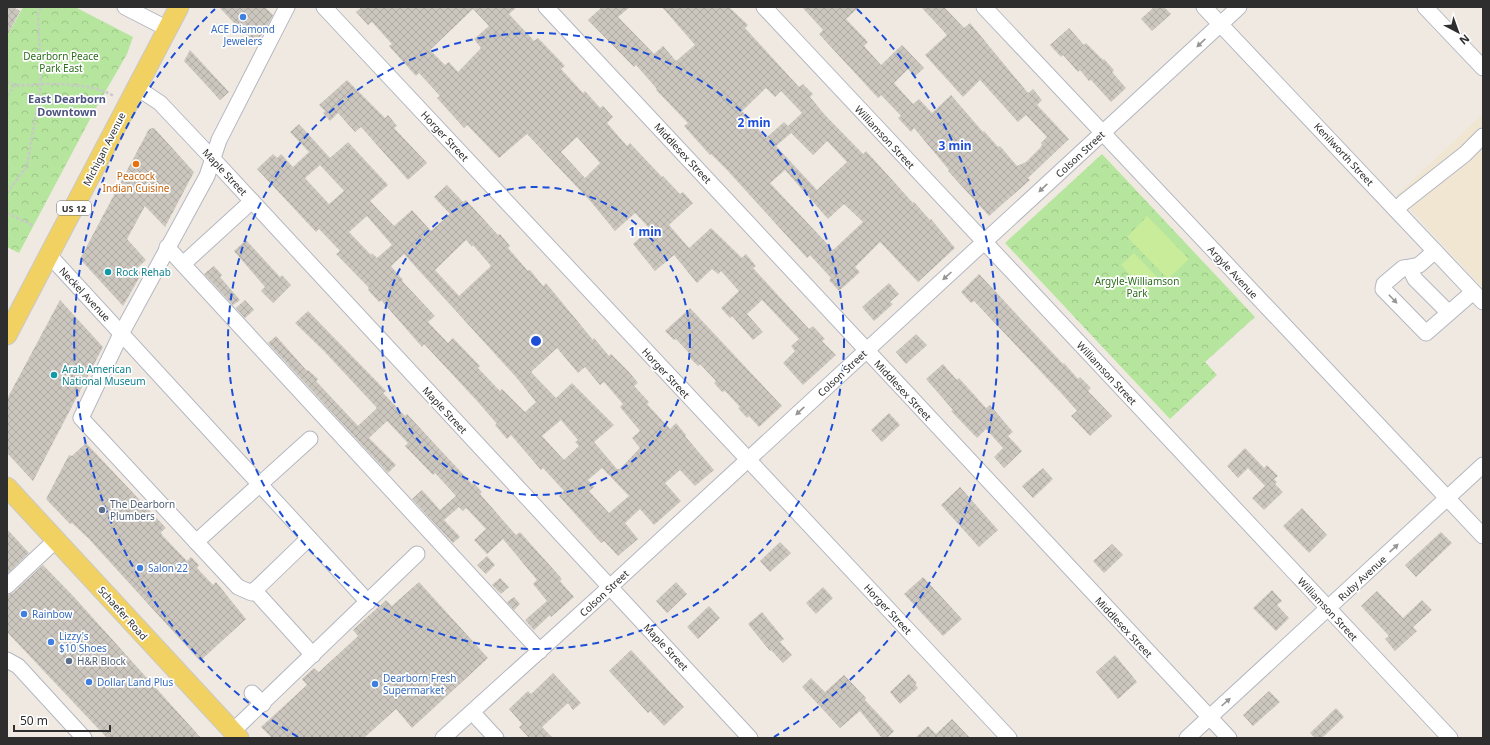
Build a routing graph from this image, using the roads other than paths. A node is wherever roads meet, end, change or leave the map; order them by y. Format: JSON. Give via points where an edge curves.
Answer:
{"nodes":[{"id":1,"x":125,"y":7,"type":"edge"},
{"id":2,"x":179,"y":7,"type":"edge"},
{"id":3,"x":287,"y":7,"type":"edge"},
{"id":4,"x":324,"y":7,"type":"edge"},
{"id":5,"x":546,"y":7,"type":"edge"},
{"id":6,"x":764,"y":7,"type":"edge"},
{"id":7,"x":984,"y":7,"type":"edge"},
{"id":8,"x":1204,"y":7,"type":"edge"},
{"id":9,"x":1240,"y":7,"type":"edge"},
{"id":10,"x":1425,"y":7,"type":"edge"},
{"id":11,"x":1221,"y":24,"type":"junction"},
{"id":12,"x":168,"y":29,"type":"junction"},
{"id":13,"x":1483,"y":68,"type":"edge"},
{"id":14,"x":136,"y":87,"type":"junction"},
{"id":15,"x":1102,"y":134,"type":"junction"},
{"id":16,"x":1483,"y":136,"type":"edge"},
{"id":17,"x":212,"y":158,"type":"junction"},
{"id":18,"x":252,"y":201,"type":"junction"},
{"id":19,"x":1396,"y":210,"type":"junction"},
{"id":20,"x":984,"y":242,"type":"junction"},
{"id":21,"x":167,"y":247,"type":"junction"},
{"id":22,"x":1435,"y":251,"type":"junction"},
{"id":23,"x":49,"y":255,"type":"junction"},
{"id":24,"x":183,"y":264,"type":"junction"},
{"id":25,"x":1411,"y":267,"type":"junction"},
{"id":26,"x":1478,"y":297,"type":"edge"},
{"id":27,"x":1449,"y":313,"type":"junction"},
{"id":28,"x":121,"y":334,"type":"junction"},
{"id":29,"x":7,"y":335,"type":"edge"},
{"id":30,"x":867,"y":349,"type":"junction"},
{"id":31,"x":310,"y":439,"type":"dead end"},
{"id":32,"x":748,"y":459,"type":"junction"},
{"id":33,"x":1483,"y":465,"type":"edge"},
{"id":34,"x":260,"y":485,"type":"junction"},
{"id":35,"x":7,"y":487,"type":"edge"},
{"id":36,"x":1448,"y":498,"type":"junction"},
{"id":37,"x":1483,"y":536,"type":"edge"},
{"id":38,"x":309,"y":538,"type":"junction"},
{"id":39,"x":56,"y":540,"type":"junction"},
{"id":40,"x":196,"y":542,"type":"junction"},
{"id":41,"x":418,"y":554,"type":"dead end"},
{"id":42,"x":7,"y":586,"type":"edge"},
{"id":43,"x":610,"y":587,"type":"junction"},
{"id":44,"x":254,"y":590,"type":"junction"},
{"id":45,"x":368,"y":602,"type":"junction"},
{"id":46,"x":1328,"y":609,"type":"junction"},
{"id":47,"x":540,"y":651,"type":"junction"},
{"id":48,"x":313,"y":655,"type":"junction"},
{"id":49,"x":7,"y":660,"type":"edge"},
{"id":50,"x":472,"y":712,"type":"junction"},
{"id":51,"x":1210,"y":718,"type":"junction"},
{"id":52,"x":236,"y":735,"type":"edge"},
{"id":53,"x":84,"y":738,"type":"edge"},
{"id":54,"x":443,"y":738,"type":"edge"},
{"id":55,"x":496,"y":738,"type":"edge"},
{"id":56,"x":750,"y":738,"type":"edge"},
{"id":57,"x":1009,"y":738,"type":"edge"},
{"id":58,"x":1187,"y":738,"type":"edge"},
{"id":59,"x":1229,"y":738,"type":"edge"},
{"id":60,"x":1450,"y":738,"type":"edge"}],
"edges":[{"from":1,"to":12,"type":"street"},
{"from":2,"to":12,"type":"main road","name":"Michigan Avenue","number":"US 12"},
{"from":3,"to":17,"type":"street"},
{"from":4,"to":32,"type":"street","name":"Horger Street"},
{"from":5,"to":30,"type":"street","name":"Middlesex Street"},
{"from":6,"to":20,"type":"street","name":"Williamson Street"},
{"from":7,"to":15,"type":"street","name":"Argyle Avenue"},
{"from":8,"to":11,"type":"street","name":"Kenilworth Street"},
{"from":9,"to":11,"type":"street","name":"Colson Street"},
{"from":10,"to":13,"type":"street"},
{"from":11,"to":15,"type":"street","name":"Colson Street","one_way":true},
{"from":11,"to":19,"type":"street","name":"Kenilworth Street"},
{"from":12,"to":14,"type":"main road","name":"Michigan Avenue","number":"US 12"},
{"from":14,"to":17,"type":"street","name":"Maple Street","via":[[160,103]]},
{"from":14,"to":23,"type":"main road","name":"Michigan Avenue","number":"US 12"},
{"from":15,"to":20,"type":"street","name":"Colson Street","one_way":true},
{"from":15,"to":36,"type":"street","name":"Argyle Avenue"},
{"from":16,"to":19,"type":"street","via":[[1465,154]]},
{"from":17,"to":18,"type":"street","name":"Maple Street"},
{"from":17,"to":21,"type":"street","via":[[207,176]]},
{"from":18,"to":24,"type":"street"},
{"from":18,"to":43,"type":"street","name":"Maple Street"},
{"from":19,"to":22,"type":"street","name":"Kenilworth Street"},
{"from":20,"to":30,"type":"street","name":"Colson Street","one_way":true},
{"from":20,"to":46,"type":"street","name":"Williamson Street"},
{"from":21,"to":24,"type":"street"},
{"from":21,"to":28,"type":"street"},
{"from":22,"to":25,"type":"street","via":[[1419,265]]},
{"from":22,"to":26,"type":"street","name":"Kenilworth Street"},
{"from":23,"to":28,"type":"street","name":"Neckel Avenue"},
{"from":23,"to":29,"type":"main road","name":"Michigan Avenue","number":"US 12"},
{"from":24,"to":47,"type":"street"},
{"from":25,"to":27,"type":"street","via":[[1415,279]]},
{"from":25,"to":27,"type":"street","one_way":true,"via":[[1404,268],[1384,284],[1383,289],[1426,333]]},
{"from":26,"to":27,"type":"street"},
{"from":28,"to":34,"type":"street","name":"Neckel Avenue"},
{"from":28,"to":40,"type":"street","via":[[82,418]]},
{"from":30,"to":32,"type":"street","name":"Colson Street","one_way":true},
{"from":30,"to":51,"type":"street","name":"Middlesex Street","via":[[881,367]]},
{"from":31,"to":34,"type":"street"},
{"from":32,"to":43,"type":"street","name":"Colson Street"},
{"from":32,"to":57,"type":"street","name":"Horger Street"},
{"from":33,"to":36,"type":"street","name":"Ruby Avenue"},
{"from":34,"to":38,"type":"street","name":"Neckel Avenue"},
{"from":34,"to":40,"type":"street"},
{"from":35,"to":39,"type":"main road","name":"Schaefer Road"},
{"from":36,"to":37,"type":"street","name":"Argyle Avenue"},
{"from":46,"to":36,"type":"street","name":"Ruby Avenue","one_way":true},
{"from":38,"to":44,"type":"street"},
{"from":38,"to":45,"type":"street","name":"Neckel Avenue"},
{"from":39,"to":42,"type":"street"},
{"from":39,"to":52,"type":"main road","name":"Schaefer Road"},
{"from":40,"to":44,"type":"street","via":[[238,588],[252,592]]},
{"from":41,"to":45,"type":"street"},
{"from":43,"to":47,"type":"street","name":"Colson Street"},
{"from":43,"to":56,"type":"street","name":"Maple Street"},
{"from":44,"to":48,"type":"street"},
{"from":45,"to":48,"type":"street"},
{"from":51,"to":46,"type":"street","name":"Ruby Avenue","one_way":true},
{"from":46,"to":60,"type":"street","name":"Williamson Street"},
{"from":47,"to":50,"type":"street","name":"Colson Street"},
{"from":48,"to":52,"type":"street","via":[[258,698]]},
{"from":49,"to":53,"type":"street","via":[[18,666]]},
{"from":50,"to":54,"type":"street","name":"Colson Street"},
{"from":50,"to":55,"type":"street"},
{"from":51,"to":58,"type":"street","name":"Ruby Avenue"},
{"from":51,"to":59,"type":"street","name":"Middlesex Street"}]}
